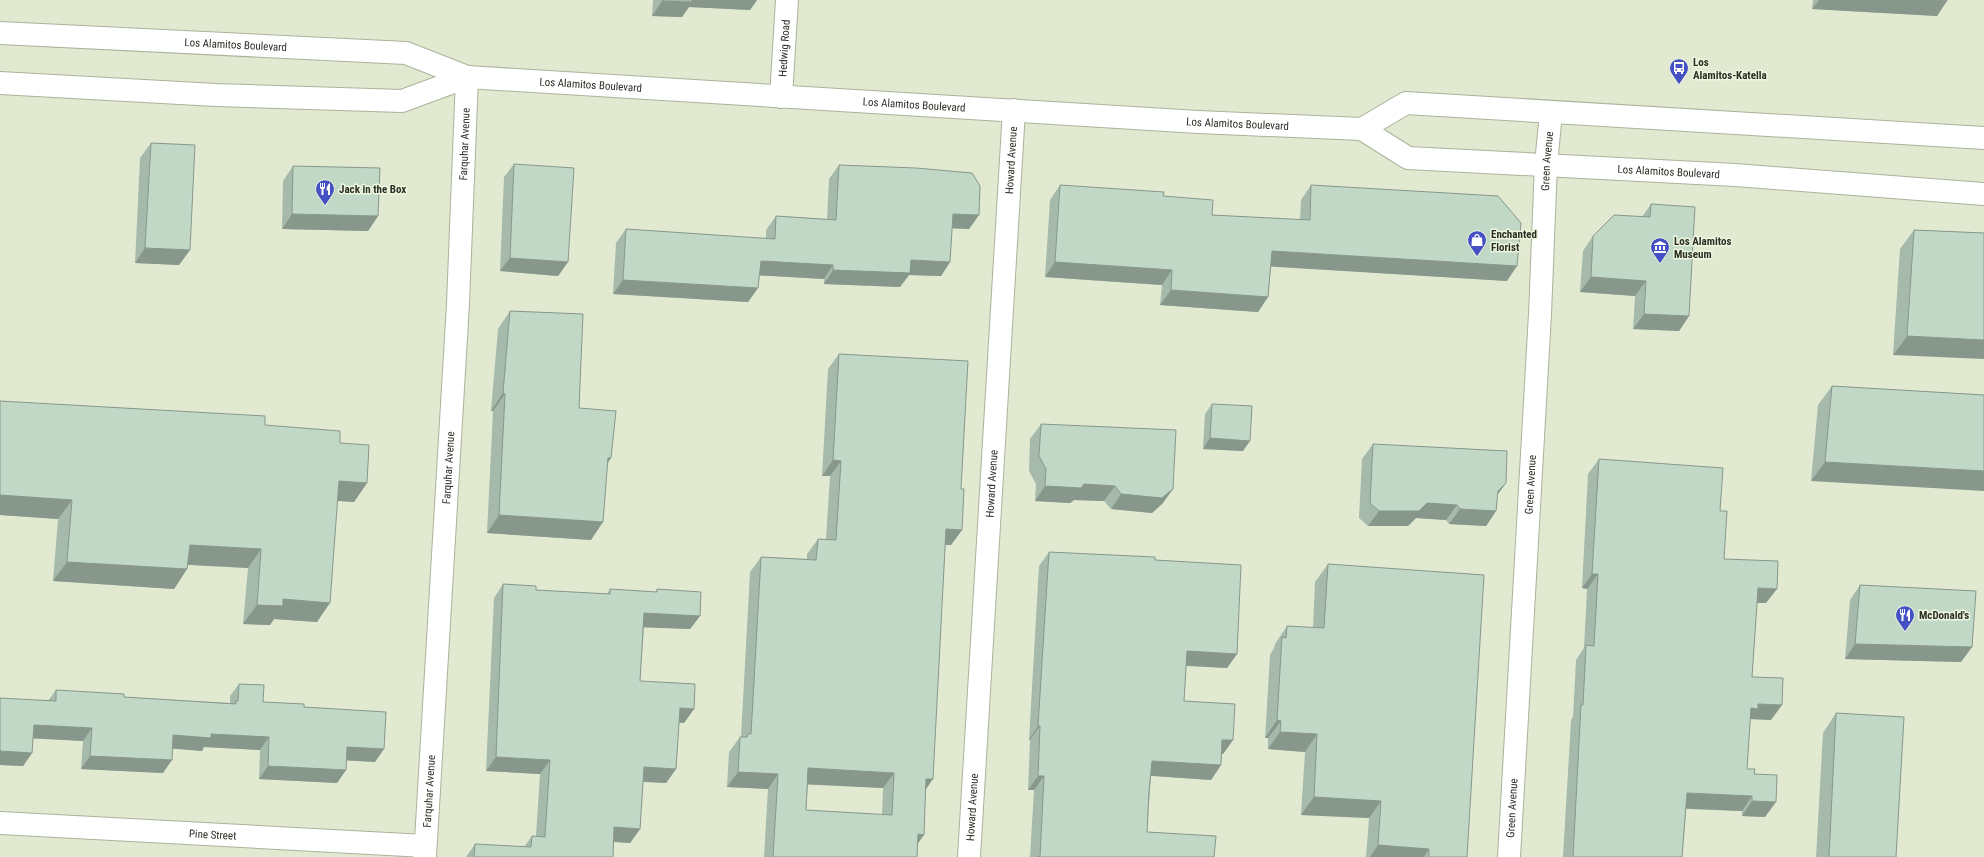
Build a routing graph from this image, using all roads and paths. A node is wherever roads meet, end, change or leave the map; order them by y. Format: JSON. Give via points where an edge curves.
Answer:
{"nodes":[{"id":1,"x":787,"y":0,"type":"edge"},
{"id":2,"x":0,"y":33,"type":"edge"},
{"id":3,"x":467,"y":77,"type":"junction"},
{"id":4,"x":0,"y":83,"type":"edge"},
{"id":5,"x":781,"y":97,"type":"junction"},
{"id":6,"x":1014,"y":110,"type":"junction"},
{"id":7,"x":1551,"y":113,"type":"junction"},
{"id":8,"x":1362,"y":129,"type":"junction"},
{"id":9,"x":1984,"y":138,"type":"edge"},
{"id":10,"x":1546,"y":164,"type":"junction"},
{"id":11,"x":1984,"y":194,"type":"edge"},
{"id":12,"x":0,"y":823,"type":"edge"},
{"id":13,"x":425,"y":851,"type":"edge"},
{"id":14,"x":969,"y":857,"type":"edge"},
{"id":15,"x":1509,"y":857,"type":"edge"}],
"edges":[{"from":1,"to":5,"type":"main road","name":"Hedwig Road"},
{"from":2,"to":3,"type":"main road","name":"Los Alamitos Boulevard","via":[[406,53]]},
{"from":3,"to":4,"type":"main road","name":"Los Alamitos Boulevard","via":[[402,102],[216,96]]},
{"from":3,"to":5,"type":"main road","name":"Los Alamitos Boulevard"},
{"from":3,"to":13,"type":"main road","name":"Farquhar Avenue","via":[[457,312]]},
{"from":5,"to":6,"type":"main road","name":"Los Alamitos Boulevard"},
{"from":6,"to":8,"type":"main road","name":"Los Alamitos Boulevard"},
{"from":6,"to":14,"type":"main road","name":"Howard Avenue"},
{"from":7,"to":8,"type":"main road","via":[[1406,103]]},
{"from":7,"to":9,"type":"main road"},
{"from":7,"to":10,"type":"main road","name":"Green Avenue"},
{"from":8,"to":10,"type":"main road","name":"Los Alamitos Boulevard","via":[[1408,158]]},
{"from":10,"to":11,"type":"main road","name":"Los Alamitos Boulevard"},
{"from":10,"to":15,"type":"main road","name":"Green Avenue","via":[[1540,314]]},
{"from":12,"to":13,"type":"main road","name":"Pine Street"}]}
